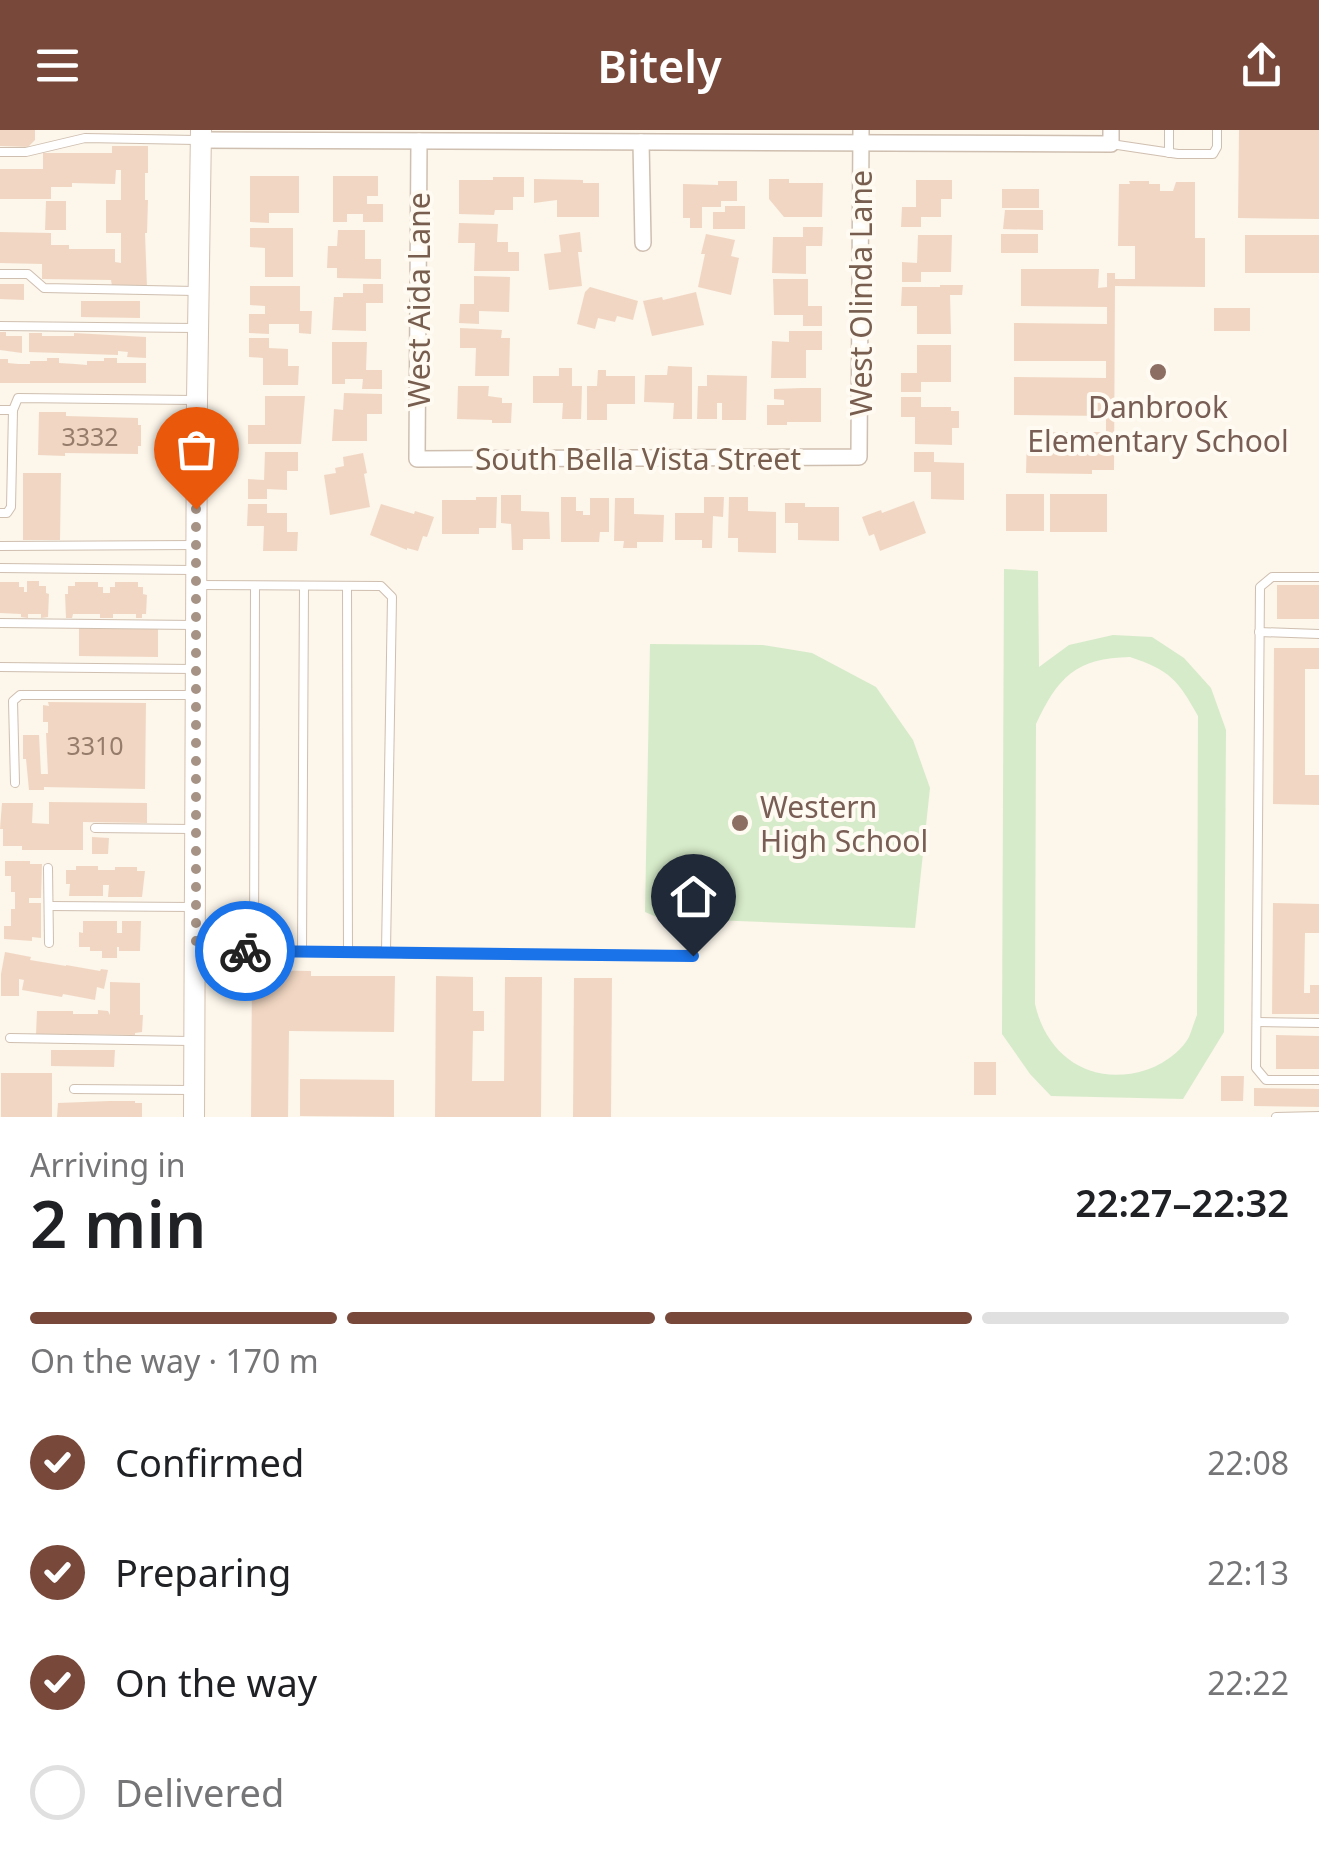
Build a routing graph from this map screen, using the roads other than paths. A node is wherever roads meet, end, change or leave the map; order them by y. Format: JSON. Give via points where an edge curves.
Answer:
{"nodes":[{"id":1,"x":1169,"y":130,"type":"edge"},
{"id":2,"x":1218,"y":130,"type":"edge"},
{"id":3,"x":201,"y":135,"type":"edge"},
{"id":4,"x":738,"y":136,"type":"edge"},
{"id":5,"x":861,"y":136,"type":"edge"},
{"id":6,"x":986,"y":137,"type":"edge"},
{"id":7,"x":1111,"y":137,"type":"edge"},
{"id":8,"x":418,"y":142,"type":"junction"},
{"id":9,"x":641,"y":142,"type":"junction"},
{"id":10,"x":0,"y":152,"type":"edge"},
{"id":11,"x":1170,"y":153,"type":"junction"},
{"id":12,"x":643,"y":242,"type":"dead end"},
{"id":13,"x":0,"y":274,"type":"edge"},
{"id":14,"x":199,"y":291,"type":"junction"},
{"id":15,"x":0,"y":326,"type":"edge"},
{"id":16,"x":198,"y":328,"type":"junction"},
{"id":17,"x":197,"y":400,"type":"junction"},
{"id":18,"x":0,"y":410,"type":"edge"},
{"id":19,"x":13,"y":410,"type":"junction"},
{"id":20,"x":859,"y":457,"type":"joint"},
{"id":21,"x":0,"y":460,"type":"edge"},
{"id":22,"x":12,"y":460,"type":"junction"},
{"id":23,"x":417,"y":460,"type":"joint"},
{"id":24,"x":0,"y":513,"type":"edge"},
{"id":25,"x":196,"y":545,"type":"junction"},
{"id":26,"x":0,"y":546,"type":"edge"},
{"id":27,"x":0,"y":568,"type":"edge"},
{"id":28,"x":196,"y":577,"type":"junction"},
{"id":29,"x":1319,"y":577,"type":"edge"},
{"id":30,"x":255,"y":586,"type":"junction"},
{"id":31,"x":304,"y":586,"type":"junction"},
{"id":32,"x":346,"y":586,"type":"junction"},
{"id":33,"x":0,"y":622,"type":"edge"},
{"id":34,"x":197,"y":625,"type":"junction"},
{"id":35,"x":1259,"y":632,"type":"junction"},
{"id":36,"x":1319,"y":634,"type":"edge"},
{"id":37,"x":0,"y":667,"type":"edge"},
{"id":38,"x":197,"y":669,"type":"junction"},
{"id":39,"x":197,"y":696,"type":"junction"},
{"id":40,"x":16,"y":783,"type":"dead end"},
{"id":41,"x":96,"y":828,"type":"dead end"},
{"id":42,"x":197,"y":829,"type":"junction"},
{"id":43,"x":48,"y":868,"type":"dead end"},
{"id":44,"x":48,"y":906,"type":"junction"},
{"id":45,"x":196,"y":907,"type":"junction"},
{"id":46,"x":49,"y":943,"type":"dead end"},
{"id":47,"x":196,"y":948,"type":"junction"},
{"id":48,"x":386,"y":951,"type":"junction"},
{"id":49,"x":254,"y":952,"type":"junction"},
{"id":50,"x":302,"y":952,"type":"junction"},
{"id":51,"x":348,"y":952,"type":"junction"},
{"id":52,"x":693,"y":956,"type":"dead end"},
{"id":53,"x":1256,"y":1022,"type":"junction"},
{"id":54,"x":1319,"y":1023,"type":"edge"},
{"id":55,"x":10,"y":1038,"type":"dead end"},
{"id":56,"x":195,"y":1041,"type":"junction"},
{"id":57,"x":1319,"y":1080,"type":"edge"},
{"id":58,"x":74,"y":1089,"type":"dead end"},
{"id":59,"x":194,"y":1090,"type":"junction"},
{"id":60,"x":1319,"y":1116,"type":"edge"},
{"id":61,"x":194,"y":1117,"type":"edge"},
{"id":62,"x":1276,"y":1117,"type":"edge"}],
"edges":[{"from":1,"to":11,"type":"lane"},
{"from":2,"to":11,"type":"lane","via":[[1213,154]]},
{"from":3,"to":8,"type":"street"},
{"from":3,"to":10,"type":"lane","via":[[84,138]]},
{"from":3,"to":14,"type":"main road"},
{"from":4,"to":5,"type":"street"},
{"from":4,"to":9,"type":"street"},
{"from":5,"to":6,"type":"street"},
{"from":5,"to":20,"type":"street","name":"West Olinda Lane"},
{"from":6,"to":7,"type":"street"},
{"from":7,"to":11,"type":"lane"},
{"from":8,"to":9,"type":"street"},
{"from":8,"to":23,"type":"street","name":"West Aida Lane"},
{"from":9,"to":12,"type":"street"},
{"from":13,"to":14,"type":"lane","via":[[28,274],[44,288]]},
{"from":14,"to":16,"type":"main road"},
{"from":15,"to":16,"type":"lane"},
{"from":16,"to":17,"type":"main road"},
{"from":17,"to":19,"type":"lane","via":[[18,398]]},
{"from":17,"to":25,"type":"main road"},
{"from":18,"to":19,"type":"lane"},
{"from":19,"to":22,"type":"lane"},
{"from":20,"to":23,"type":"street","name":"South Bella Vista Street"},
{"from":21,"to":22,"type":"lane"},
{"from":22,"to":24,"type":"lane","via":[[11,508]]},
{"from":25,"to":26,"type":"lane"},
{"from":25,"to":28,"type":"main road"},
{"from":27,"to":28,"type":"lane"},
{"from":28,"to":30,"type":"lane"},
{"from":28,"to":34,"type":"main road"},
{"from":29,"to":35,"type":"lane","via":[[1272,577],[1260,587]]},
{"from":30,"to":31,"type":"lane"},
{"from":30,"to":49,"type":"lane"},
{"from":31,"to":32,"type":"lane"},
{"from":31,"to":50,"type":"lane"},
{"from":32,"to":48,"type":"lane","via":[[381,586],[392,597]]},
{"from":32,"to":51,"type":"lane"},
{"from":33,"to":34,"type":"lane"},
{"from":34,"to":38,"type":"main road"},
{"from":35,"to":36,"type":"lane"},
{"from":35,"to":53,"type":"lane"},
{"from":37,"to":38,"type":"lane"},
{"from":38,"to":39,"type":"main road"},
{"from":39,"to":40,"type":"lane","via":[[20,695],[13,701]]},
{"from":39,"to":42,"type":"main road"},
{"from":41,"to":42,"type":"lane"},
{"from":42,"to":45,"type":"main road"},
{"from":43,"to":44,"type":"lane"},
{"from":44,"to":45,"type":"lane"},
{"from":44,"to":46,"type":"lane"},
{"from":45,"to":47,"type":"main road"},
{"from":47,"to":49,"type":"lane"},
{"from":47,"to":56,"type":"main road"},
{"from":48,"to":51,"type":"lane"},
{"from":48,"to":52,"type":"lane"},
{"from":49,"to":50,"type":"lane"},
{"from":50,"to":51,"type":"lane"},
{"from":53,"to":54,"type":"lane"},
{"from":53,"to":57,"type":"lane","via":[[1256,1068],[1266,1080]]},
{"from":55,"to":56,"type":"lane"},
{"from":56,"to":59,"type":"main road"},
{"from":58,"to":59,"type":"lane"},
{"from":59,"to":61,"type":"main road"},
{"from":60,"to":62,"type":"lane"}]}
